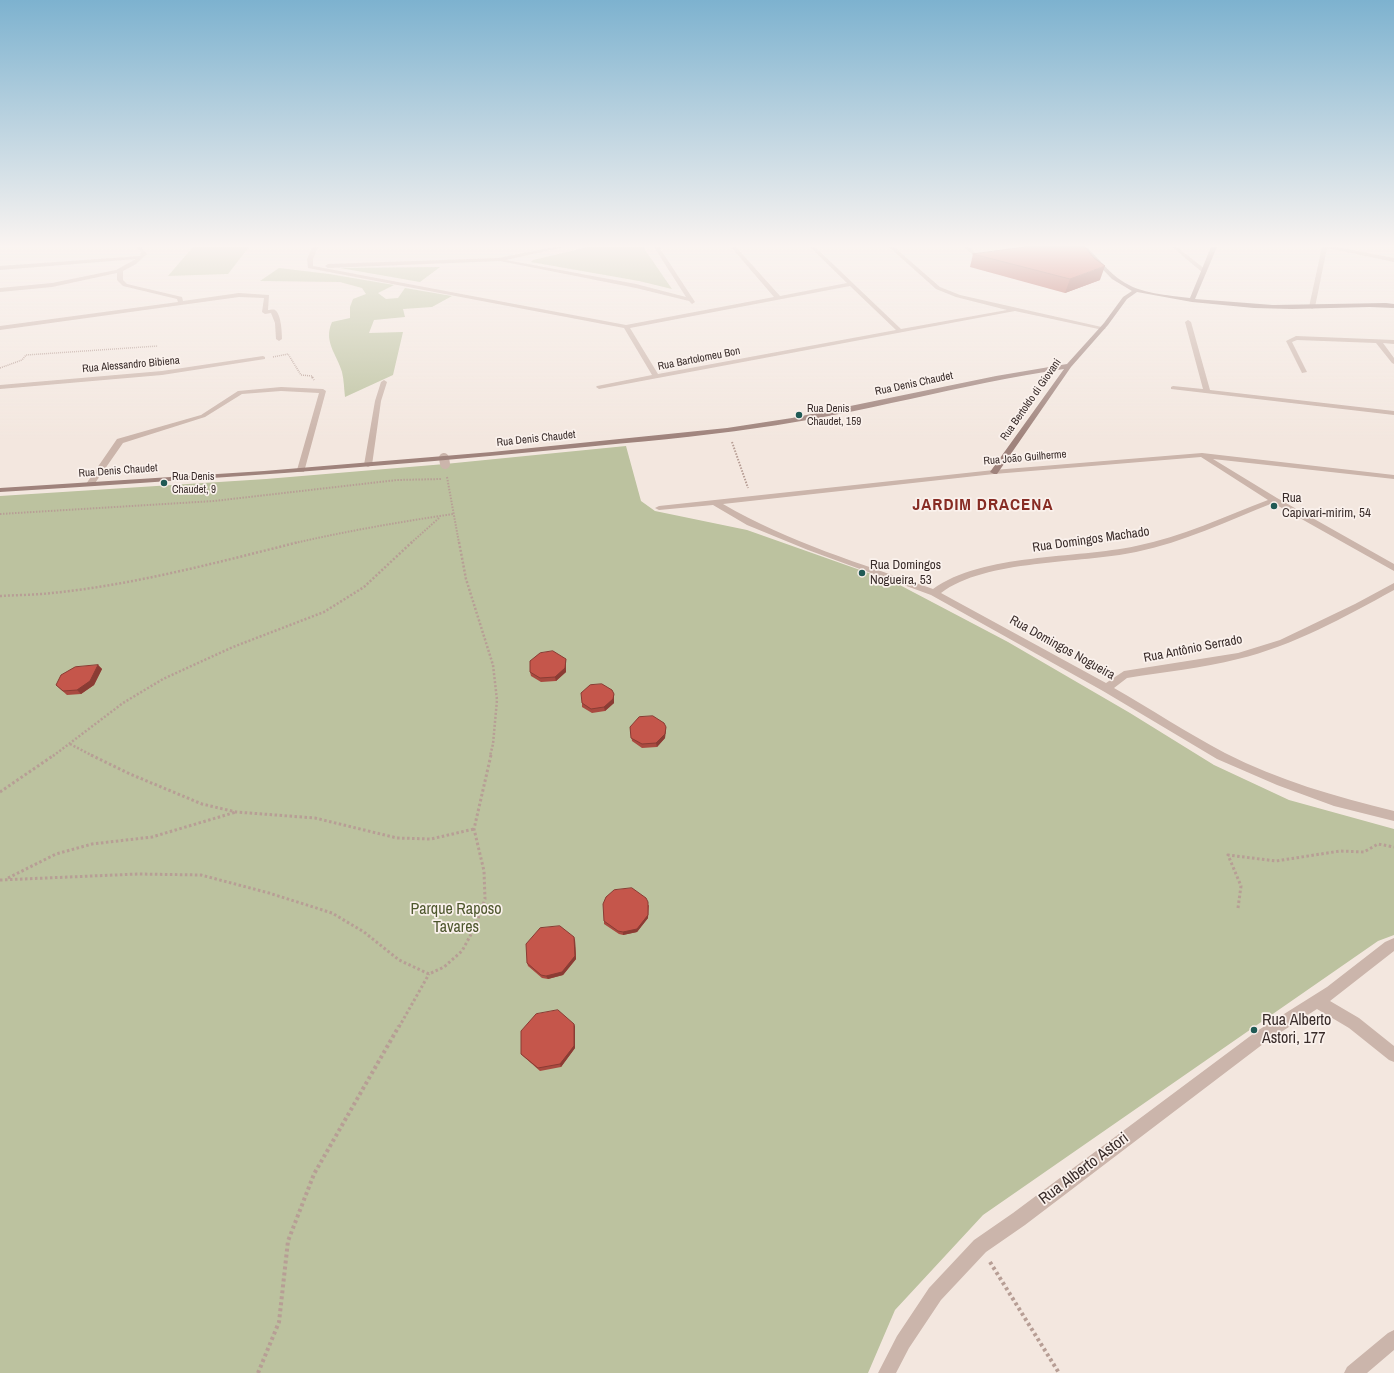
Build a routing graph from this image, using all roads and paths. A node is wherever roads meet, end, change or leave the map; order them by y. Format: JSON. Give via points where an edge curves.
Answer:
{"nodes":[{"id":1,"x":128,"y":311,"type":"edge"},
{"id":2,"x":273,"y":311,"type":"edge"},
{"id":3,"x":542,"y":311,"type":"edge"},
{"id":4,"x":710,"y":311,"type":"edge"},
{"id":5,"x":880,"y":311,"type":"edge"},
{"id":6,"x":1008,"y":311,"type":"edge"},
{"id":7,"x":1019,"y":311,"type":"edge"},
{"id":8,"x":1115,"y":311,"type":"edge"},
{"id":9,"x":700,"y":313,"type":"joint"},
{"id":10,"x":1188,"y":322,"type":"dead end"},
{"id":11,"x":626,"y":327,"type":"junction"},
{"id":12,"x":0,"y":328,"type":"edge"},
{"id":13,"x":1102,"y":328,"type":"junction"},
{"id":14,"x":900,"y":331,"type":"junction"},
{"id":15,"x":279,"y":339,"type":"dead end"},
{"id":16,"x":1378,"y":341,"type":"junction"},
{"id":17,"x":1394,"y":342,"type":"edge"},
{"id":18,"x":158,"y":346,"type":"dead end"},
{"id":19,"x":263,"y":358,"type":"joint"},
{"id":20,"x":1394,"y":362,"type":"edge"},
{"id":21,"x":1069,"y":366,"type":"junction"},
{"id":22,"x":0,"y":368,"type":"edge"},
{"id":23,"x":1304,"y":372,"type":"dead end"},
{"id":24,"x":657,"y":377,"type":"junction"},
{"id":25,"x":384,"y":382,"type":"dead end"},
{"id":26,"x":0,"y":387,"type":"edge"},
{"id":27,"x":599,"y":388,"type":"dead end"},
{"id":28,"x":1173,"y":388,"type":"dead end"},
{"id":29,"x":323,"y":391,"type":"junction"},
{"id":30,"x":1208,"y":391,"type":"junction"},
{"id":31,"x":1394,"y":413,"type":"edge"},
{"id":32,"x":727,"y":430,"type":"junction"},
{"id":33,"x":1202,"y":455,"type":"junction"},
{"id":34,"x":444,"y":461,"type":"junction"},
{"id":35,"x":368,"y":465,"type":"junction"},
{"id":36,"x":301,"y":470,"type":"junction"},
{"id":37,"x":994,"y":472,"type":"junction"},
{"id":38,"x":1394,"y":477,"type":"edge"},
{"id":39,"x":447,"y":479,"type":"junction"},
{"id":40,"x":90,"y":484,"type":"junction"},
{"id":41,"x":0,"y":490,"type":"edge"},
{"id":42,"x":751,"y":498,"type":"junction"},
{"id":43,"x":1274,"y":500,"type":"junction"},
{"id":44,"x":716,"y":503,"type":"junction"},
{"id":45,"x":659,"y":508,"type":"dead end"},
{"id":46,"x":0,"y":514,"type":"edge"},
{"id":47,"x":453,"y":514,"type":"junction"},
{"id":48,"x":439,"y":518,"type":"junction"},
{"id":49,"x":1377,"y":558,"type":"junction"},
{"id":50,"x":1394,"y":560,"type":"edge"},
{"id":51,"x":1394,"y":568,"type":"edge"},
{"id":52,"x":1394,"y":586,"type":"edge"},
{"id":53,"x":934,"y":593,"type":"junction"},
{"id":54,"x":0,"y":596,"type":"edge"},
{"id":55,"x":1107,"y":688,"type":"junction"},
{"id":56,"x":70,"y":744,"type":"junction"},
{"id":57,"x":0,"y":792,"type":"edge"},
{"id":58,"x":236,"y":812,"type":"junction"},
{"id":59,"x":1394,"y":816,"type":"edge"},
{"id":60,"x":474,"y":829,"type":"junction"},
{"id":61,"x":1394,"y":848,"type":"edge"},
{"id":62,"x":0,"y":880,"type":"edge"},
{"id":63,"x":6,"y":880,"type":"junction"},
{"id":64,"x":1238,"y":908,"type":"dead end"},
{"id":65,"x":1394,"y":944,"type":"edge"},
{"id":66,"x":429,"y":974,"type":"junction"},
{"id":67,"x":1317,"y":1001,"type":"junction"},
{"id":68,"x":1394,"y":1056,"type":"edge"},
{"id":69,"x":980,"y":1246,"type":"junction"},
{"id":70,"x":1394,"y":1339,"type":"edge"},
{"id":71,"x":258,"y":1373,"type":"edge"},
{"id":72,"x":887,"y":1373,"type":"edge"},
{"id":73,"x":1059,"y":1373,"type":"edge"},
{"id":74,"x":1353,"y":1373,"type":"edge"}],
"edges":[{"from":1,"to":12,"type":"street"},
{"from":2,"to":15,"type":"street","via":[[278,323]]},
{"from":3,"to":11,"type":"street"},
{"from":4,"to":9,"type":"street"},
{"from":5,"to":14,"type":"street"},
{"from":6,"to":14,"type":"street","name":"Rua Bartolomeu Bon"},
{"from":7,"to":13,"type":"street"},
{"from":8,"to":13,"type":"street","name":"Rua Bertoldo di Giovani"},
{"from":9,"to":11,"type":"street"},
{"from":10,"to":30,"type":"street"},
{"from":11,"to":24,"type":"street"},
{"from":13,"to":21,"type":"street","name":"Rua Bertoldo di Giovani"},
{"from":14,"to":24,"type":"street","name":"Rua Bartolomeu Bon"},
{"from":16,"to":17,"type":"street"},
{"from":16,"to":20,"type":"street"},
{"from":16,"to":23,"type":"street","via":[[1292,339],[1289,341]]},
{"from":18,"to":22,"type":"path","via":[[26,355],[22,360]]},
{"from":19,"to":26,"type":"street","name":"Rua Alessandro Bibiena","via":[[162,373]]},
{"from":19,"to":29,"type":"path","via":[[288,354],[301,375],[312,376]]},
{"from":21,"to":32,"type":"street","name":"Rua Denis Chaudet","via":[[986,380],[763,426]]},
{"from":21,"to":37,"type":"street","name":"Rua Bertoldo di Giovani"},
{"from":24,"to":27,"type":"street","name":"Rua Bartolomeu Bon"},
{"from":25,"to":35,"type":"street","via":[[378,401]]},
{"from":28,"to":30,"type":"street"},
{"from":29,"to":36,"type":"street"},
{"from":29,"to":40,"type":"street","via":[[281,389],[240,392],[203,416],[120,442]]},
{"from":30,"to":31,"type":"street"},
{"from":32,"to":34,"type":"street","name":"Rua Denis Chaudet"},
{"from":32,"to":42,"type":"path"},
{"from":33,"to":37,"type":"street","name":"Rua João Guilherme"},
{"from":33,"to":38,"type":"street","name":"Rua João Guilherme"},
{"from":33,"to":43,"type":"street"},
{"from":34,"to":35,"type":"street","name":"Rua Denis Chaudet"},
{"from":34,"to":39,"type":"path"},
{"from":35,"to":36,"type":"street","name":"Rua Denis Chaudet"},
{"from":36,"to":40,"type":"street","name":"Rua Denis Chaudet"},
{"from":37,"to":42,"type":"street","name":"Rua João Guilherme"},
{"from":39,"to":46,"type":"path","via":[[397,480],[214,501]]},
{"from":39,"to":47,"type":"path"},
{"from":40,"to":41,"type":"street","name":"Rua Denis Chaudet"},
{"from":42,"to":44,"type":"street","name":"Rua João Guilherme"},
{"from":43,"to":49,"type":"street"},
{"from":43,"to":53,"type":"street","name":"Rua Domingos Machado","via":[[1154,545],[982,571],[960,577]]},
{"from":44,"to":45,"type":"street","name":"Rua João Guilherme"},
{"from":44,"to":53,"type":"street","name":"Rua Domingos Nogueira","via":[[750,523]]},
{"from":47,"to":48,"type":"path"},
{"from":47,"to":60,"type":"path","via":[[466,579],[493,665],[497,700],[492,744]]},
{"from":48,"to":54,"type":"path","via":[[394,523],[325,536],[120,583],[52,593]]},
{"from":48,"to":56,"type":"path","via":[[364,587],[331,608],[163,679],[123,703]]},
{"from":49,"to":50,"type":"street"},
{"from":49,"to":51,"type":"street"},
{"from":52,"to":55,"type":"street","name":"Rua Antônio Serrado","via":[[1283,642],[1238,656],[1124,675]]},
{"from":53,"to":55,"type":"street","name":"Rua Domingos Nogueira"},
{"from":55,"to":59,"type":"street","name":"Rua Domingos Nogueira","via":[[1221,756],[1334,801]]},
{"from":56,"to":57,"type":"path"},
{"from":56,"to":58,"type":"path","via":[[130,774],[202,804]]},
{"from":58,"to":60,"type":"path","via":[[315,818],[397,838],[431,839]]},
{"from":58,"to":63,"type":"path","via":[[152,837],[92,844],[56,854]]},
{"from":60,"to":66,"type":"path","via":[[484,871],[485,899],[462,951],[444,967]]},
{"from":61,"to":64,"type":"path","via":[[1378,844],[1364,852],[1340,851],[1276,861],[1228,855],[1241,886]]},
{"from":62,"to":63,"type":"path"},
{"from":63,"to":66,"type":"path","via":[[138,874],[201,875],[332,913],[364,932],[399,960]]},
{"from":65,"to":67,"type":"street","name":"Rua Alberto Astori"},
{"from":66,"to":71,"type":"path","via":[[314,1174],[288,1241],[279,1322]]},
{"from":67,"to":68,"type":"street","via":[[1354,1023]]},
{"from":67,"to":69,"type":"street","name":"Rua Alberto Astori","via":[[1262,1036]]},
{"from":69,"to":72,"type":"street","name":"Rua Alberto Astori","via":[[935,1294],[903,1342]]},
{"from":69,"to":73,"type":"path"},
{"from":70,"to":74,"type":"street"}]}
